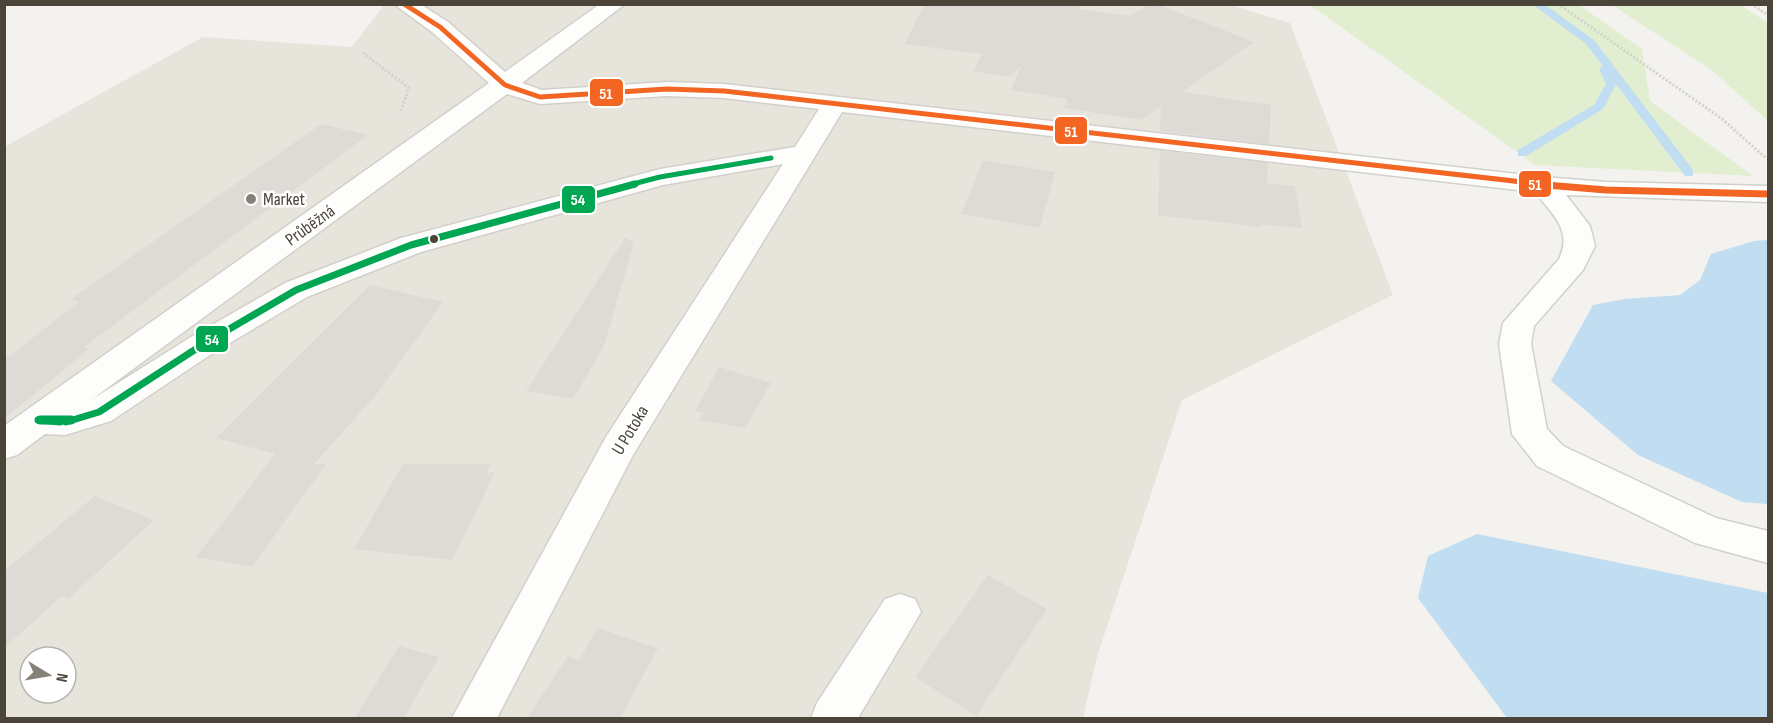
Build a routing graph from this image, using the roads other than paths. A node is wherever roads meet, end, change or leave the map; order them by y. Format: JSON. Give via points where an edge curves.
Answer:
{"nodes":[{"id":1,"x":404,"y":4,"type":"edge"},
{"id":2,"x":615,"y":4,"type":"edge"},
{"id":3,"x":505,"y":85,"type":"junction"},
{"id":4,"x":835,"y":104,"type":"junction"},
{"id":5,"x":805,"y":153,"type":"junction"},
{"id":6,"x":1544,"y":185,"type":"junction"},
{"id":7,"x":1768,"y":194,"type":"edge"},
{"id":8,"x":38,"y":420,"type":"junction"},
{"id":9,"x":4,"y":445,"type":"edge"},
{"id":10,"x":1768,"y":547,"type":"edge"},
{"id":11,"x":900,"y":612,"type":"dead end"},
{"id":12,"x":474,"y":718,"type":"edge"},
{"id":13,"x":833,"y":718,"type":"edge"}],
"edges":[{"from":1,"to":3,"type":"street","via":[[440,27]]},
{"from":2,"to":3,"type":"street","name":"Průběžná"},
{"from":3,"to":4,"type":"street","via":[[540,97],[667,89],[724,91]]},
{"from":3,"to":8,"type":"street","name":"Průběžná"},
{"from":4,"to":5,"type":"street","name":"U Potoka"},
{"from":4,"to":6,"type":"street"},
{"from":5,"to":8,"type":"street","via":[[660,177],[411,245],[296,290],[99,412],[65,422]]},
{"from":5,"to":12,"type":"street","name":"U Potoka","via":[[619,447]]},
{"from":6,"to":7,"type":"street"},
{"from":6,"to":10,"type":"street","via":[[1576,226],[1580,246],[1572,263],[1519,323],[1515,344],[1530,434],[1550,456],[1709,532]]},
{"from":8,"to":9,"type":"street","name":"Průběžná"},
{"from":11,"to":13,"type":"street"}]}
